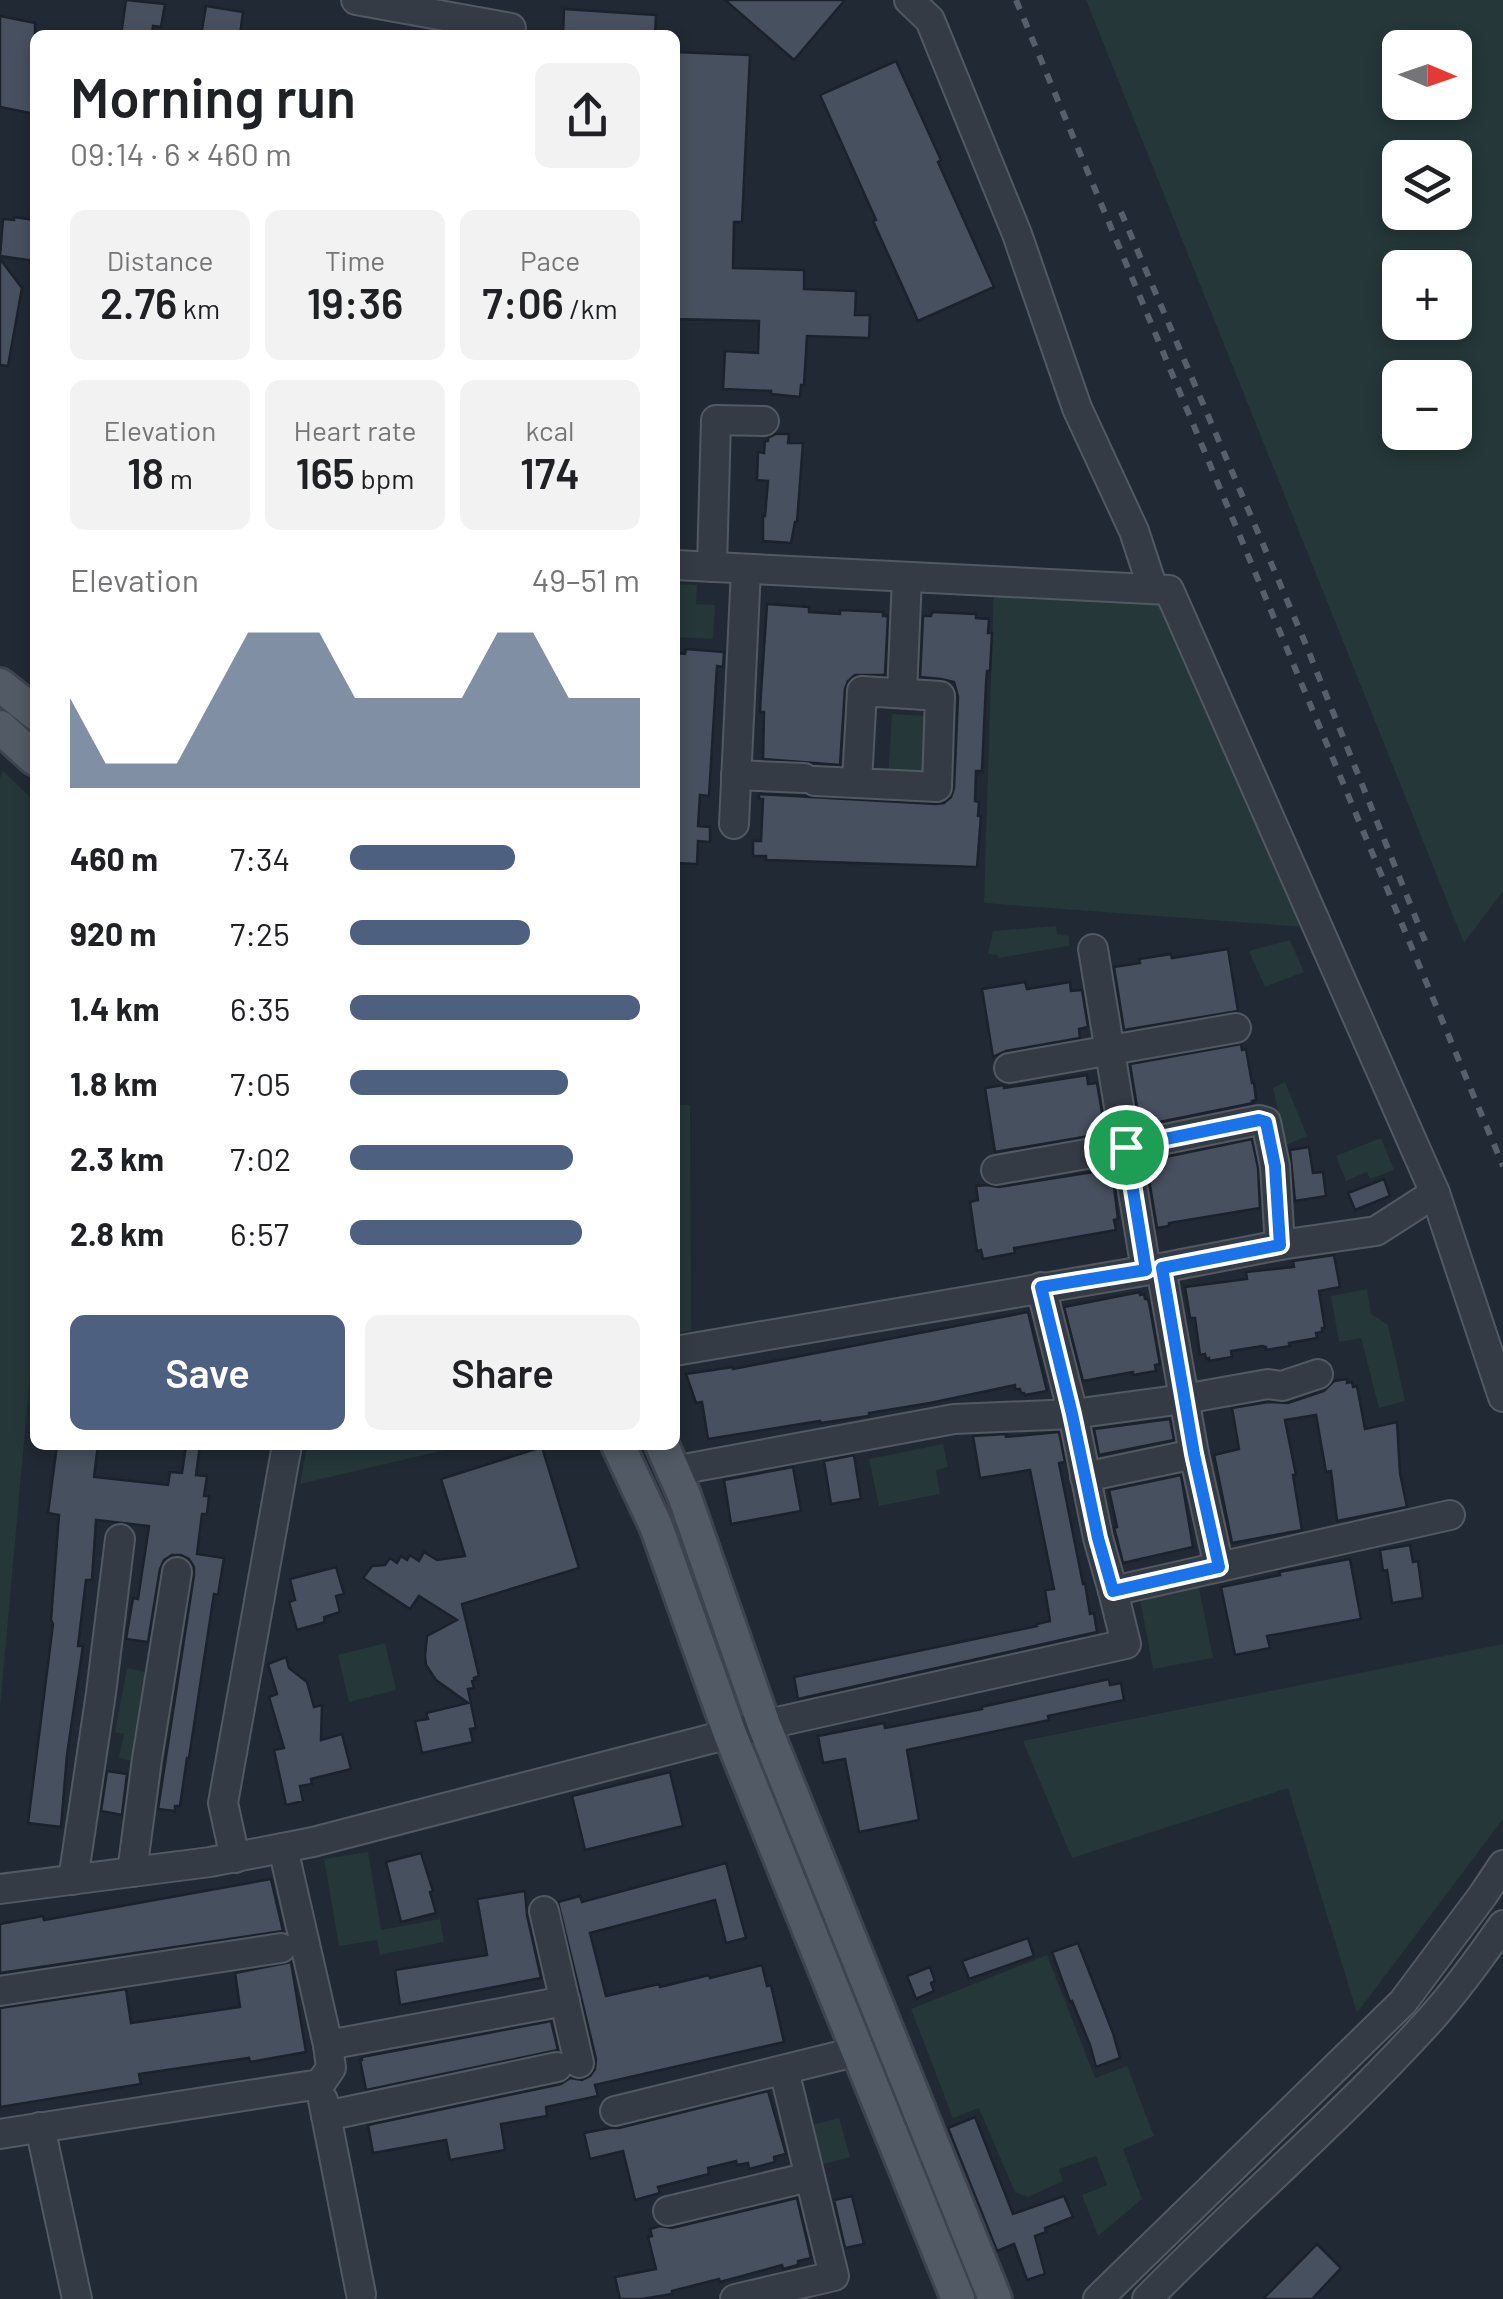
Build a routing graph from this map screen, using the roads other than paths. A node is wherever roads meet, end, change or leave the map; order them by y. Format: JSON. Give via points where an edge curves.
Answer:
{"nodes":[{"id":1,"x":356,"y":0,"type":"edge"},
{"id":2,"x":908,"y":0,"type":"edge"},
{"id":3,"x":436,"y":7,"type":"edge"},
{"id":4,"x":512,"y":21,"type":"edge"},
{"id":5,"x":764,"y":422,"type":"dead end"},
{"id":6,"x":680,"y":565,"type":"edge"},
{"id":7,"x":712,"y":567,"type":"junction"},
{"id":8,"x":746,"y":569,"type":"junction"},
{"id":9,"x":907,"y":577,"type":"junction"},
{"id":10,"x":1153,"y":589,"type":"junction"},
{"id":11,"x":0,"y":686,"type":"edge"},
{"id":12,"x":902,"y":693,"type":"junction"},
{"id":13,"x":30,"y":709,"type":"edge"},
{"id":14,"x":0,"y":728,"type":"edge"},
{"id":15,"x":30,"y":755,"type":"edge"},
{"id":16,"x":736,"y":775,"type":"junction"},
{"id":17,"x":857,"y":782,"type":"junction"},
{"id":18,"x":734,"y":824,"type":"dead end"},
{"id":19,"x":1093,"y":949,"type":"dead end"},
{"id":20,"x":1236,"y":1028,"type":"dead end"},
{"id":21,"x":1110,"y":1051,"type":"junction"},
{"id":22,"x":1010,"y":1068,"type":"dead end"},
{"id":23,"x":1126,"y":1147,"type":"junction"},
{"id":24,"x":996,"y":1170,"type":"dead end"},
{"id":25,"x":1435,"y":1193,"type":"junction"},
{"id":26,"x":1280,"y":1245,"type":"junction"},
{"id":27,"x":1154,"y":1269,"type":"junction"},
{"id":28,"x":1041,"y":1287,"type":"junction"},
{"id":29,"x":680,"y":1350,"type":"edge"},
{"id":30,"x":1318,"y":1374,"type":"dead end"},
{"id":31,"x":1503,"y":1397,"type":"edge"},
{"id":32,"x":1184,"y":1399,"type":"junction"},
{"id":33,"x":1072,"y":1414,"type":"junction"},
{"id":34,"x":287,"y":1450,"type":"edge"},
{"id":35,"x":620,"y":1450,"type":"edge"},
{"id":36,"x":1194,"y":1454,"type":"junction"},
{"id":37,"x":668,"y":1458,"type":"edge"},
{"id":38,"x":1084,"y":1477,"type":"junction"},
{"id":39,"x":1450,"y":1515,"type":"dead end"},
{"id":40,"x":120,"y":1539,"type":"dead end"},
{"id":41,"x":1219,"y":1567,"type":"junction"},
{"id":42,"x":178,"y":1572,"type":"dead end"},
{"id":43,"x":1113,"y":1591,"type":"junction"},
{"id":44,"x":764,"y":1725,"type":"junction"},
{"id":45,"x":730,"y":1734,"type":"junction"},
{"id":46,"x":283,"y":1848,"type":"junction"},
{"id":47,"x":236,"y":1858,"type":"junction"},
{"id":48,"x":1503,"y":1865,"type":"edge"},
{"id":49,"x":132,"y":1872,"type":"junction"},
{"id":50,"x":73,"y":1880,"type":"junction"},
{"id":51,"x":0,"y":1889,"type":"edge"},
{"id":52,"x":544,"y":1910,"type":"dead end"},
{"id":53,"x":1503,"y":1925,"type":"edge"},
{"id":54,"x":280,"y":1948,"type":"dead end"},
{"id":55,"x":0,"y":1991,"type":"edge"},
{"id":56,"x":565,"y":2001,"type":"junction"},
{"id":57,"x":328,"y":2045,"type":"junction"},
{"id":58,"x":859,"y":2051,"type":"junction"},
{"id":59,"x":784,"y":2070,"type":"junction"},
{"id":60,"x":320,"y":2084,"type":"junction"},
{"id":61,"x":616,"y":2111,"type":"dead end"},
{"id":62,"x":326,"y":2116,"type":"junction"},
{"id":63,"x":40,"y":2127,"type":"junction"},
{"id":64,"x":0,"y":2134,"type":"edge"},
{"id":65,"x":808,"y":2177,"type":"junction"},
{"id":66,"x":668,"y":2212,"type":"dead end"},
{"id":67,"x":361,"y":2294,"type":"dead end"},
{"id":68,"x":77,"y":2299,"type":"edge"},
{"id":69,"x":735,"y":2299,"type":"edge"},
{"id":70,"x":958,"y":2299,"type":"edge"},
{"id":71,"x":996,"y":2299,"type":"edge"},
{"id":72,"x":1098,"y":2299,"type":"edge"},
{"id":73,"x":1147,"y":2299,"type":"edge"}],
"edges":[{"from":1,"to":3,"type":"street"},
{"from":2,"to":10,"type":"street","via":[[930,20],[1017,234],[1076,408],[1134,531]]},
{"from":3,"to":4,"type":"street"},
{"from":5,"to":7,"type":"street","via":[[716,420]]},
{"from":6,"to":7,"type":"street"},
{"from":7,"to":8,"type":"street"},
{"from":8,"to":9,"type":"street"},
{"from":8,"to":16,"type":"street"},
{"from":9,"to":10,"type":"street"},
{"from":9,"to":12,"type":"street"},
{"from":10,"to":25,"type":"street","via":[[1169,590]]},
{"from":11,"to":13,"type":"main road"},
{"from":12,"to":17,"type":"street","via":[[862,691]]},
{"from":12,"to":17,"type":"street","via":[[940,696],[937,786]]},
{"from":14,"to":15,"type":"main road"},
{"from":16,"to":17,"type":"street"},
{"from":16,"to":18,"type":"street"},
{"from":19,"to":21,"type":"street"},
{"from":20,"to":21,"type":"street"},
{"from":21,"to":22,"type":"street"},
{"from":21,"to":23,"type":"street"},
{"from":23,"to":24,"type":"street"},
{"from":23,"to":26,"type":"street","via":[[1266,1122]]},
{"from":23,"to":27,"type":"street"},
{"from":25,"to":26,"type":"street","via":[[1376,1231]]},
{"from":25,"to":31,"type":"street"},
{"from":26,"to":27,"type":"street"},
{"from":27,"to":28,"type":"street"},
{"from":27,"to":32,"type":"street"},
{"from":28,"to":29,"type":"street"},
{"from":28,"to":33,"type":"street"},
{"from":30,"to":32,"type":"street","via":[[1282,1386]]},
{"from":32,"to":33,"type":"street"},
{"from":32,"to":36,"type":"street"},
{"from":33,"to":37,"type":"street","via":[[954,1418]]},
{"from":33,"to":38,"type":"street"},
{"from":34,"to":47,"type":"street","via":[[223,1804]]},
{"from":35,"to":45,"type":"main road","via":[[656,1526]]},
{"from":36,"to":38,"type":"street"},
{"from":36,"to":41,"type":"street"},
{"from":37,"to":44,"type":"main road"},
{"from":38,"to":43,"type":"street"},
{"from":39,"to":41,"type":"street"},
{"from":40,"to":50,"type":"street"},
{"from":41,"to":43,"type":"street"},
{"from":42,"to":49,"type":"street"},
{"from":43,"to":44,"type":"street","via":[[1126,1644]]},
{"from":44,"to":45,"type":"street"},
{"from":44,"to":71,"type":"main road"},
{"from":45,"to":46,"type":"street"},
{"from":45,"to":58,"type":"main road"},
{"from":46,"to":47,"type":"street"},
{"from":46,"to":57,"type":"street"},
{"from":47,"to":49,"type":"street"},
{"from":48,"to":72,"type":"street","via":[[1403,2002]]},
{"from":49,"to":50,"type":"street"},
{"from":50,"to":51,"type":"street"},
{"from":52,"to":56,"type":"street"},
{"from":53,"to":73,"type":"street","via":[[1428,2022]]},
{"from":54,"to":55,"type":"street"},
{"from":56,"to":57,"type":"street"},
{"from":56,"to":62,"type":"street","via":[[568,2065]]},
{"from":57,"to":60,"type":"street","via":[[331,2068]]},
{"from":58,"to":59,"type":"street"},
{"from":58,"to":70,"type":"main road"},
{"from":59,"to":61,"type":"street"},
{"from":59,"to":65,"type":"street"},
{"from":60,"to":62,"type":"street"},
{"from":60,"to":63,"type":"street"},
{"from":62,"to":67,"type":"street"},
{"from":63,"to":64,"type":"street"},
{"from":63,"to":68,"type":"street"},
{"from":65,"to":66,"type":"street"},
{"from":65,"to":69,"type":"street","via":[[834,2276]]}]}
